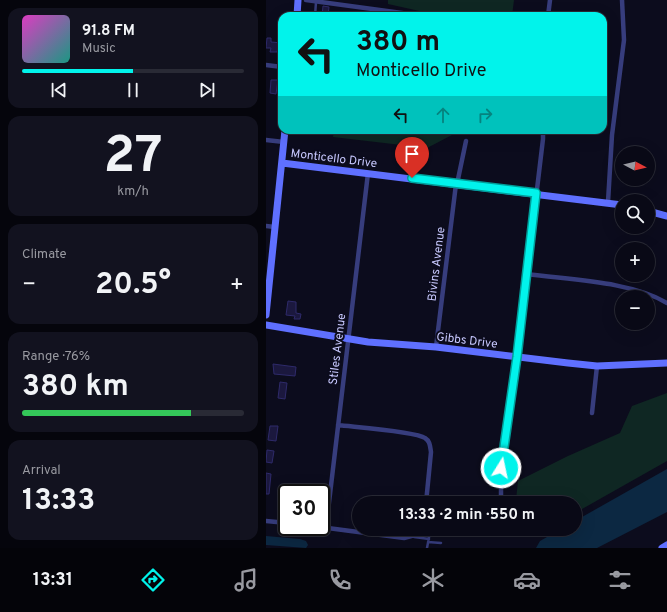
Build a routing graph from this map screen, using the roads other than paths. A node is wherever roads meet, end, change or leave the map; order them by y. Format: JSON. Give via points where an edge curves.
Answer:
{"nodes":[{"id":1,"x":298,"y":0,"type":"edge"},
{"id":2,"x":306,"y":0,"type":"edge"},
{"id":3,"x":550,"y":0,"type":"edge"},
{"id":4,"x":622,"y":0,"type":"edge"},
{"id":5,"x":313,"y":1,"type":"edge"},
{"id":6,"x":297,"y":12,"type":"edge"},
{"id":7,"x":314,"y":12,"type":"edge"},
{"id":8,"x":394,"y":12,"type":"edge"},
{"id":9,"x":548,"y":12,"type":"edge"},
{"id":10,"x":266,"y":65,"type":"edge"},
{"id":11,"x":278,"y":66,"type":"edge"},
{"id":12,"x":285,"y":134,"type":"edge"},
{"id":13,"x":542,"y":134,"type":"edge"},
{"id":14,"x":266,"y":140,"type":"edge"},
{"id":15,"x":466,"y":141,"type":"dead end"},
{"id":16,"x":284,"y":142,"type":"junction"},
{"id":17,"x":282,"y":163,"type":"junction"},
{"id":18,"x":368,"y":173,"type":"junction"},
{"id":19,"x":457,"y":184,"type":"junction"},
{"id":20,"x":536,"y":193,"type":"junction"},
{"id":21,"x":608,"y":202,"type":"junction"},
{"id":22,"x":615,"y":204,"type":"edge"},
{"id":23,"x":655,"y":213,"type":"edge"},
{"id":24,"x":667,"y":216,"type":"edge"},
{"id":25,"x":266,"y":226,"type":"edge"},
{"id":26,"x":275,"y":227,"type":"junction"},
{"id":27,"x":527,"y":274,"type":"junction"},
{"id":28,"x":667,"y":303,"type":"edge"},
{"id":29,"x":266,"y":315,"type":"edge"},
{"id":30,"x":266,"y":325,"type":"edge"},
{"id":31,"x":348,"y":339,"type":"junction"},
{"id":32,"x":436,"y":347,"type":"junction"},
{"id":33,"x":517,"y":357,"type":"junction"},
{"id":34,"x":667,"y":364,"type":"edge"},
{"id":35,"x":597,"y":366,"type":"junction"},
{"id":36,"x":592,"y":413,"type":"dead end"},
{"id":37,"x":338,"y":425,"type":"junction"},
{"id":38,"x":330,"y":494,"type":"edge"},
{"id":39,"x":427,"y":496,"type":"edge"},
{"id":40,"x":501,"y":496,"type":"edge"},
{"id":41,"x":266,"y":521,"type":"edge"},
{"id":42,"x":278,"y":522,"type":"edge"},
{"id":43,"x":330,"y":529,"type":"edge"},
{"id":44,"x":352,"y":531,"type":"edge"},
{"id":45,"x":388,"y":536,"type":"edge"},
{"id":46,"x":411,"y":536,"type":"joint"},
{"id":47,"x":429,"y":536,"type":"edge"},
{"id":48,"x":428,"y":541,"type":"junction"},
{"id":49,"x":441,"y":543,"type":"dead end"},
{"id":50,"x":667,"y":545,"type":"edge"},
{"id":51,"x":427,"y":548,"type":"edge"},
{"id":52,"x":662,"y":548,"type":"edge"}],
"edges":[{"from":1,"to":6,"type":"street"},
{"from":2,"to":5,"type":"street"},
{"from":3,"to":9,"type":"street"},
{"from":4,"to":21,"type":"street","via":[[624,40],[612,136]]},
{"from":5,"to":7,"type":"lane"},
{"from":5,"to":8,"type":"street"},
{"from":10,"to":11,"type":"street"},
{"from":12,"to":16,"type":"street"},
{"from":13,"to":20,"type":"street"},
{"from":14,"to":16,"type":"street"},
{"from":15,"to":19,"type":"street","name":"Bivins Avenue"},
{"from":16,"to":17,"type":"street"},
{"from":17,"to":18,"type":"street","name":"Monticello Drive"},
{"from":17,"to":26,"type":"street"},
{"from":18,"to":19,"type":"street","name":"Monticello Drive"},
{"from":18,"to":31,"type":"street","name":"Stiles Avenue"},
{"from":19,"to":20,"type":"street","name":"Monticello Drive"},
{"from":19,"to":32,"type":"street","name":"Bivins Avenue"},
{"from":20,"to":21,"type":"street","name":"Monticello Drive"},
{"from":20,"to":27,"type":"street"},
{"from":21,"to":22,"type":"street","name":"Monticello Drive"},
{"from":23,"to":24,"type":"street"},
{"from":25,"to":26,"type":"street"},
{"from":26,"to":29,"type":"street"},
{"from":27,"to":28,"type":"street","via":[[626,287]]},
{"from":27,"to":33,"type":"street"},
{"from":30,"to":31,"type":"street","name":"Gibbs Drive"},
{"from":31,"to":32,"type":"street","name":"Gibbs Drive"},
{"from":31,"to":37,"type":"street","name":"Stiles Avenue"},
{"from":32,"to":33,"type":"street","name":"Gibbs Drive"},
{"from":33,"to":35,"type":"street","name":"Gibbs Drive"},
{"from":33,"to":40,"type":"street","via":[[501,468]]},
{"from":34,"to":35,"type":"street","name":"Gibbs Drive"},
{"from":35,"to":36,"type":"street"},
{"from":37,"to":38,"type":"street","name":"Stiles Avenue"},
{"from":37,"to":39,"type":"street","via":[[424,438],[430,445],[431,452]]},
{"from":41,"to":42,"type":"street"},
{"from":43,"to":44,"type":"street"},
{"from":45,"to":46,"type":"street"},
{"from":46,"to":48,"type":"lane"},
{"from":47,"to":48,"type":"lane"},
{"from":48,"to":49,"type":"lane"},
{"from":48,"to":51,"type":"lane"},
{"from":50,"to":52,"type":"street"}]}
